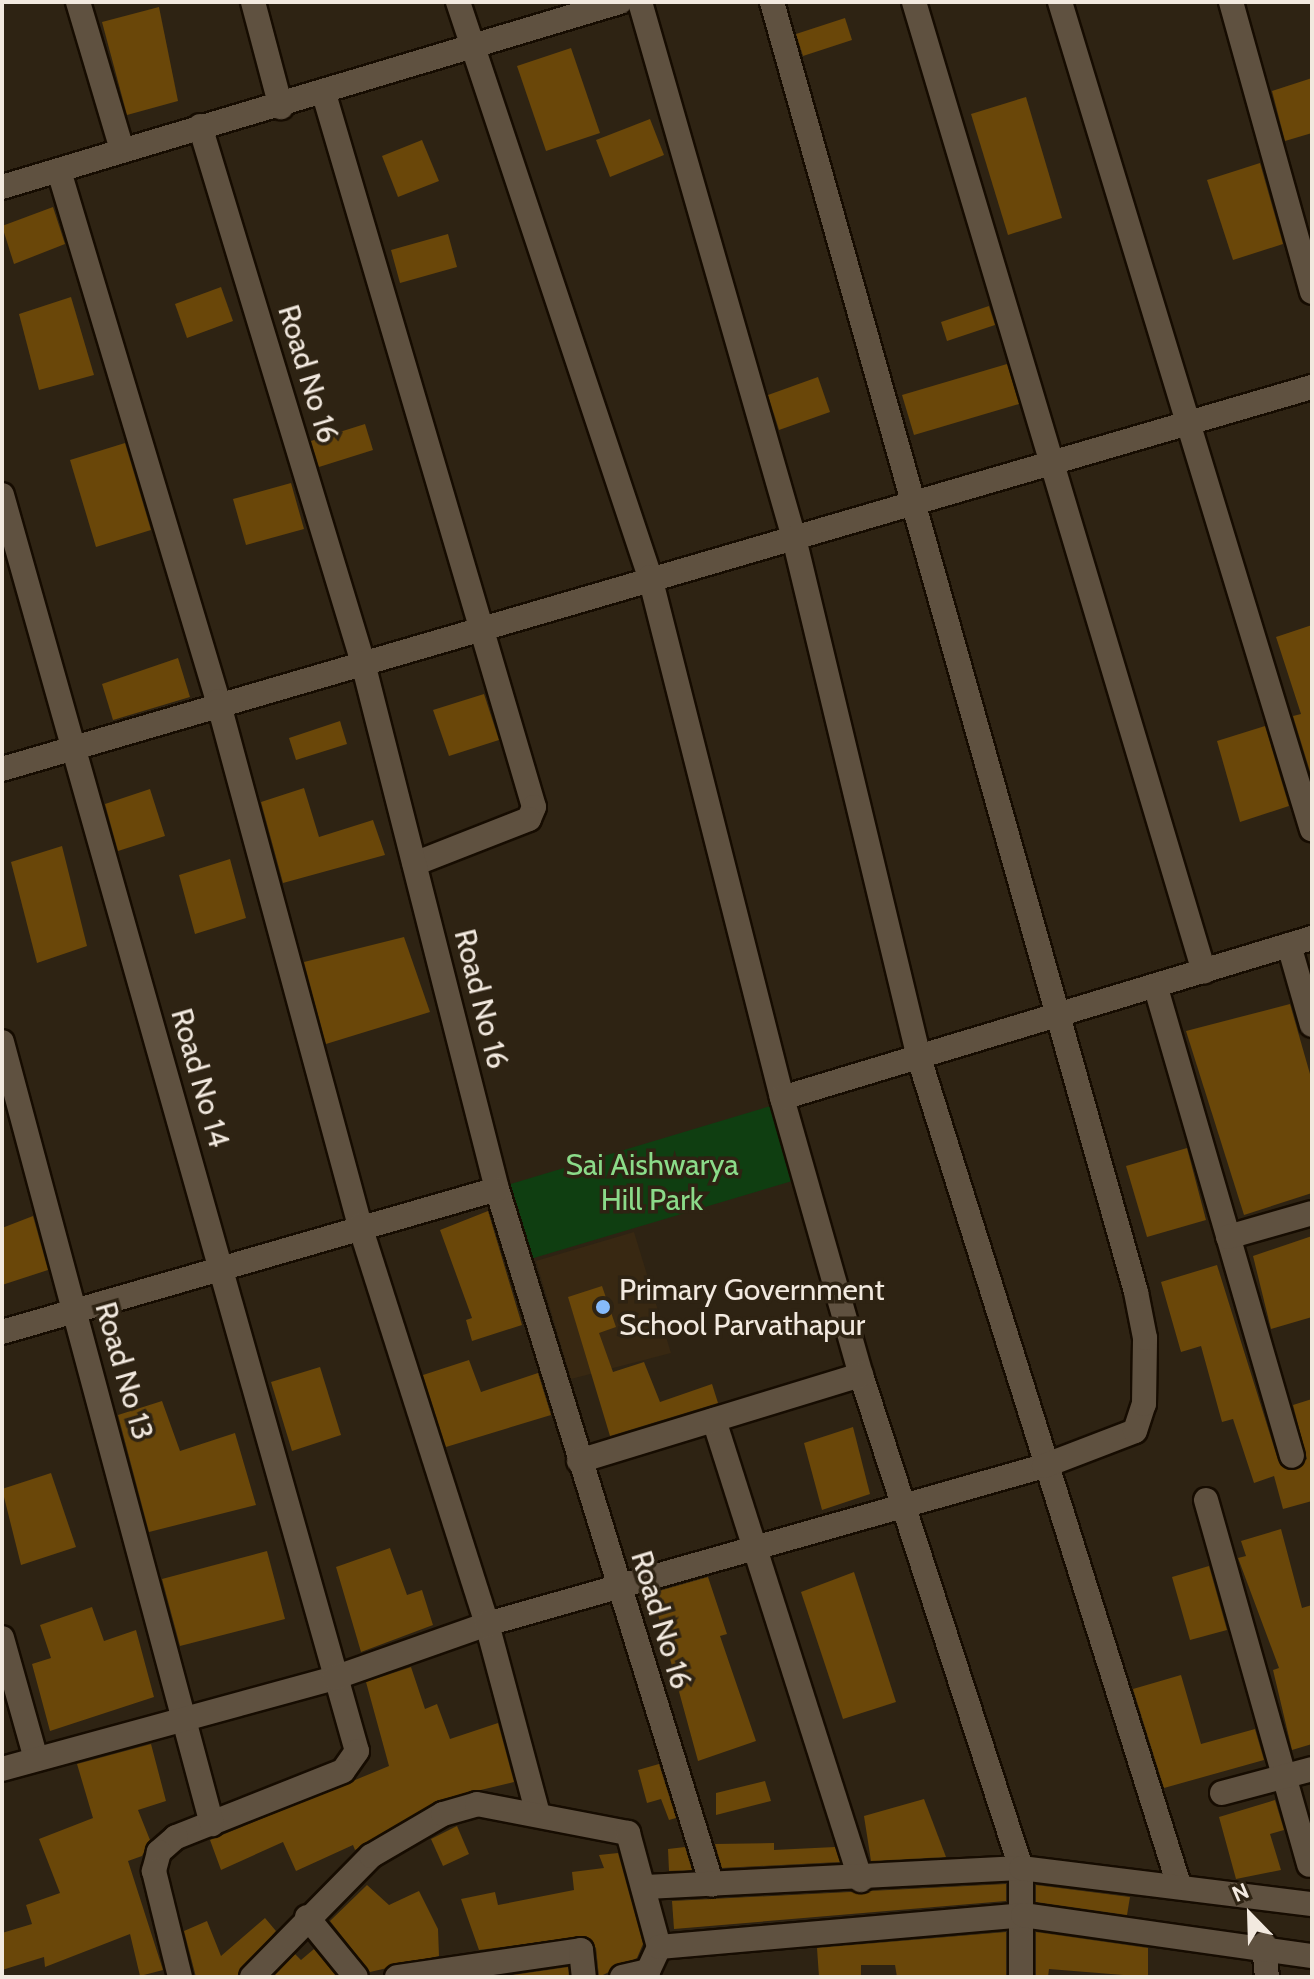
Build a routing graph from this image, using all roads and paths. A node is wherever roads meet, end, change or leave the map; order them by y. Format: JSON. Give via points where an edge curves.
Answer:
{"nodes":[{"id":1,"x":78,"y":2,"type":"edge"},
{"id":2,"x":253,"y":2,"type":"edge"},
{"id":3,"x":458,"y":2,"type":"edge"},
{"id":4,"x":620,"y":2,"type":"edge"},
{"id":5,"x":640,"y":2,"type":"edge"},
{"id":6,"x":772,"y":2,"type":"edge"},
{"id":7,"x":914,"y":2,"type":"edge"},
{"id":8,"x":1060,"y":2,"type":"edge"},
{"id":9,"x":1231,"y":2,"type":"edge"},
{"id":10,"x":472,"y":51,"type":"junction"},
{"id":11,"x":324,"y":94,"type":"junction"},
{"id":12,"x":281,"y":107,"type":"junction"},
{"id":13,"x":200,"y":126,"type":"junction"},
{"id":14,"x":122,"y":150,"type":"junction"},
{"id":15,"x":59,"y":171,"type":"junction"},
{"id":16,"x":2,"y":187,"type":"edge"},
{"id":17,"x":1312,"y":292,"type":"edge"},
{"id":18,"x":1312,"y":387,"type":"edge"},
{"id":19,"x":1191,"y":424,"type":"junction"},
{"id":20,"x":1054,"y":465,"type":"junction"},
{"id":21,"x":2,"y":495,"type":"edge"},
{"id":22,"x":912,"y":507,"type":"junction"},
{"id":23,"x":794,"y":538,"type":"junction"},
{"id":24,"x":650,"y":577,"type":"junction"},
{"id":25,"x":478,"y":632,"type":"junction"},
{"id":26,"x":363,"y":663,"type":"junction"},
{"id":27,"x":218,"y":701,"type":"junction"},
{"id":28,"x":75,"y":746,"type":"junction"},
{"id":29,"x":2,"y":769,"type":"edge"},
{"id":30,"x":1312,"y":830,"type":"edge"},
{"id":31,"x":414,"y":864,"type":"junction"},
{"id":32,"x":1300,"y":942,"type":"edge"},
{"id":33,"x":1204,"y":972,"type":"junction"},
{"id":34,"x":1156,"y":988,"type":"junction"},
{"id":35,"x":1058,"y":1018,"type":"junction"},
{"id":36,"x":1312,"y":1025,"type":"edge"},
{"id":37,"x":2,"y":1042,"type":"edge"},
{"id":38,"x":919,"y":1058,"type":"junction"},
{"id":39,"x":782,"y":1098,"type":"junction"},
{"id":40,"x":497,"y":1189,"type":"junction"},
{"id":41,"x":1312,"y":1213,"type":"edge"},
{"id":42,"x":360,"y":1226,"type":"junction"},
{"id":43,"x":1228,"y":1237,"type":"junction"},
{"id":44,"x":220,"y":1269,"type":"junction"},
{"id":45,"x":73,"y":1310,"type":"junction"},
{"id":46,"x":2,"y":1332,"type":"edge"},
{"id":47,"x":861,"y":1375,"type":"junction"},
{"id":48,"x":714,"y":1420,"type":"junction"},
{"id":49,"x":1292,"y":1456,"type":"dead end"},
{"id":50,"x":579,"y":1461,"type":"junction"},
{"id":51,"x":1044,"y":1466,"type":"junction"},
{"id":52,"x":1206,"y":1500,"type":"dead end"},
{"id":53,"x":899,"y":1506,"type":"junction"},
{"id":54,"x":758,"y":1548,"type":"junction"},
{"id":55,"x":616,"y":1584,"type":"junction"},
{"id":56,"x":487,"y":1624,"type":"junction"},
{"id":57,"x":2,"y":1638,"type":"edge"},
{"id":58,"x":334,"y":1678,"type":"junction"},
{"id":59,"x":188,"y":1716,"type":"junction"},
{"id":60,"x":36,"y":1759,"type":"junction"},
{"id":61,"x":2,"y":1769,"type":"edge"},
{"id":62,"x":1312,"y":1769,"type":"edge"},
{"id":63,"x":1283,"y":1777,"type":"junction"},
{"id":64,"x":1222,"y":1793,"type":"dead end"},
{"id":65,"x":537,"y":1811,"type":"junction"},
{"id":66,"x":212,"y":1824,"type":"junction"},
{"id":67,"x":1309,"y":1865,"type":"dead end"},
{"id":68,"x":1021,"y":1868,"type":"junction"},
{"id":69,"x":861,"y":1880,"type":"junction"},
{"id":70,"x":1178,"y":1882,"type":"junction"},
{"id":71,"x":712,"y":1885,"type":"junction"},
{"id":72,"x":646,"y":1887,"type":"junction"},
{"id":73,"x":1312,"y":1904,"type":"edge"},
{"id":74,"x":1023,"y":1915,"type":"junction"},
{"id":75,"x":307,"y":1917,"type":"junction"},
{"id":76,"x":1264,"y":1944,"type":"junction"},
{"id":77,"x":659,"y":1947,"type":"junction"},
{"id":78,"x":1312,"y":1956,"type":"edge"},
{"id":79,"x":180,"y":1977,"type":"edge"},
{"id":80,"x":252,"y":1977,"type":"edge"},
{"id":81,"x":356,"y":1977,"type":"edge"},
{"id":82,"x":397,"y":1977,"type":"edge"},
{"id":83,"x":584,"y":1977,"type":"edge"},
{"id":84,"x":622,"y":1977,"type":"edge"},
{"id":85,"x":1021,"y":1977,"type":"edge"},
{"id":86,"x":1267,"y":1977,"type":"edge"}],
"edges":[{"from":1,"to":14,"type":"street"},
{"from":2,"to":12,"type":"street"},
{"from":3,"to":10,"type":"street"},
{"from":4,"to":10,"type":"street"},
{"from":5,"to":23,"type":"street"},
{"from":6,"to":22,"type":"street"},
{"from":7,"to":20,"type":"street"},
{"from":8,"to":19,"type":"street"},
{"from":9,"to":17,"type":"street"},
{"from":10,"to":11,"type":"street"},
{"from":10,"to":24,"type":"street"},
{"from":11,"to":12,"type":"street"},
{"from":11,"to":25,"type":"street"},
{"from":12,"to":13,"type":"street"},
{"from":13,"to":14,"type":"street"},
{"from":13,"to":26,"type":"street","name":"Road No 16"},
{"from":14,"to":15,"type":"street"},
{"from":15,"to":16,"type":"street"},
{"from":15,"to":27,"type":"street"},
{"from":18,"to":19,"type":"street"},
{"from":19,"to":20,"type":"street"},
{"from":19,"to":30,"type":"street"},
{"from":20,"to":22,"type":"street"},
{"from":20,"to":33,"type":"street"},
{"from":21,"to":28,"type":"street","name":"Road No 14"},
{"from":22,"to":23,"type":"street"},
{"from":22,"to":35,"type":"street"},
{"from":23,"to":24,"type":"street"},
{"from":23,"to":38,"type":"street"},
{"from":24,"to":25,"type":"street"},
{"from":24,"to":39,"type":"street"},
{"from":25,"to":26,"type":"street"},
{"from":25,"to":31,"type":"street","via":[[534,807],[529,819]]},
{"from":26,"to":27,"type":"street"},
{"from":26,"to":31,"type":"street","name":"Road No 16"},
{"from":27,"to":28,"type":"street"},
{"from":27,"to":42,"type":"street"},
{"from":28,"to":29,"type":"street"},
{"from":28,"to":44,"type":"street","name":"Road No 14"},
{"from":31,"to":40,"type":"street","name":"Road No 16"},
{"from":32,"to":33,"type":"street"},
{"from":32,"to":36,"type":"street"},
{"from":33,"to":34,"type":"street"},
{"from":34,"to":35,"type":"street"},
{"from":34,"to":43,"type":"street"},
{"from":35,"to":38,"type":"street"},
{"from":35,"to":51,"type":"street","via":[[1136,1292],[1144,1404],[1135,1431],[1124,1438]]},
{"from":37,"to":45,"type":"street","name":"Road No 13"},
{"from":38,"to":39,"type":"street"},
{"from":38,"to":51,"type":"street"},
{"from":39,"to":47,"type":"street"},
{"from":40,"to":42,"type":"street"},
{"from":40,"to":50,"type":"street","name":"Road No 16"},
{"from":41,"to":43,"type":"street"},
{"from":42,"to":44,"type":"street"},
{"from":42,"to":56,"type":"street"},
{"from":43,"to":49,"type":"street"},
{"from":44,"to":45,"type":"street"},
{"from":44,"to":58,"type":"street","name":"Road No 14"},
{"from":45,"to":46,"type":"street"},
{"from":45,"to":59,"type":"street","name":"Road No 13"},
{"from":47,"to":48,"type":"street"},
{"from":47,"to":53,"type":"street"},
{"from":48,"to":50,"type":"street"},
{"from":48,"to":54,"type":"street"},
{"from":50,"to":55,"type":"street","name":"Road No 16"},
{"from":51,"to":53,"type":"street"},
{"from":51,"to":70,"type":"street"},
{"from":52,"to":63,"type":"street"},
{"from":53,"to":54,"type":"street"},
{"from":53,"to":68,"type":"street"},
{"from":54,"to":55,"type":"street"},
{"from":54,"to":69,"type":"street"},
{"from":55,"to":56,"type":"street"},
{"from":55,"to":71,"type":"street","name":"Road No 16"},
{"from":56,"to":58,"type":"street"},
{"from":56,"to":65,"type":"street"},
{"from":57,"to":60,"type":"street"},
{"from":58,"to":59,"type":"street"},
{"from":58,"to":66,"type":"street","name":"Road No 14","via":[[357,1751],[354,1764]]},
{"from":59,"to":60,"type":"street"},
{"from":59,"to":66,"type":"street","name":"Road No 13"},
{"from":60,"to":61,"type":"street"},
{"from":62,"to":63,"type":"street"},
{"from":63,"to":64,"type":"street"},
{"from":63,"to":67,"type":"street"},
{"from":65,"to":72,"type":"street","via":[[628,1833]]},
{"from":65,"to":75,"type":"street","via":[[477,1804],[443,1814],[371,1856]]},
{"from":66,"to":79,"type":"street","via":[[176,1837],[159,1852],[154,1871]]},
{"from":68,"to":69,"type":"street"},
{"from":68,"to":70,"type":"street"},
{"from":68,"to":74,"type":"street"},
{"from":69,"to":71,"type":"street"},
{"from":70,"to":73,"type":"street"},
{"from":71,"to":72,"type":"street"},
{"from":72,"to":77,"type":"street"},
{"from":74,"to":76,"type":"street"},
{"from":74,"to":77,"type":"street"},
{"from":74,"to":85,"type":"street"},
{"from":75,"to":80,"type":"street"},
{"from":75,"to":81,"type":"street"},
{"from":76,"to":78,"type":"street"},
{"from":76,"to":86,"type":"street"},
{"from":77,"to":84,"type":"street","via":[[648,1971]]},
{"from":82,"to":83,"type":"street","via":[[581,1950]]}]}
